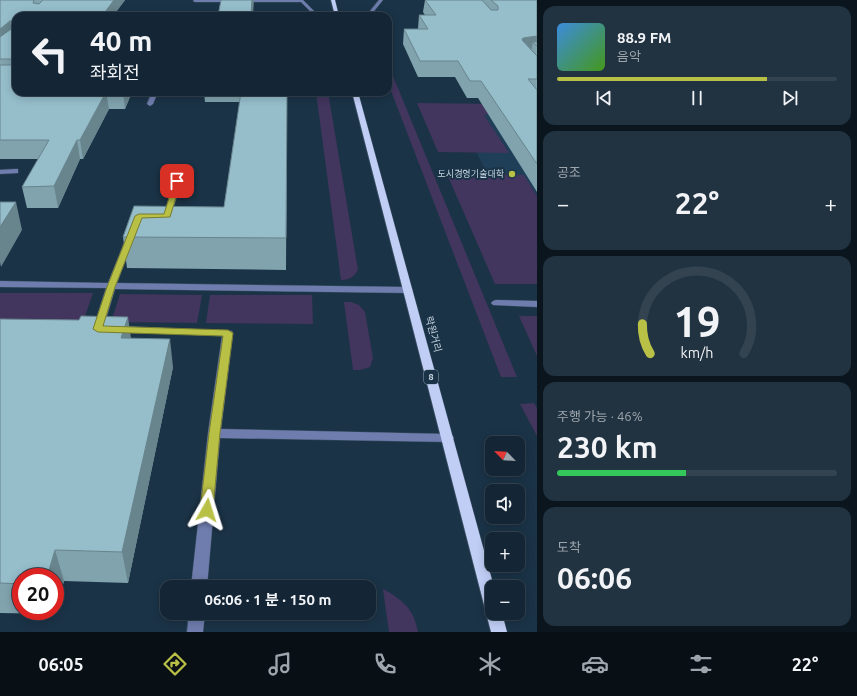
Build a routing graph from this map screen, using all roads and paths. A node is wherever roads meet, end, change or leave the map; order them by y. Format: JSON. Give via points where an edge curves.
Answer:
{"nodes":[{"id":1,"x":301,"y":0,"type":"edge"},
{"id":2,"x":332,"y":0,"type":"edge"},
{"id":3,"x":382,"y":0,"type":"edge"},
{"id":4,"x":195,"y":1,"type":"dead end"},
{"id":5,"x":313,"y":12,"type":"edge"},
{"id":6,"x":336,"y":12,"type":"edge"},
{"id":7,"x":372,"y":12,"type":"edge"},
{"id":8,"x":153,"y":96,"type":"edge"},
{"id":9,"x":356,"y":96,"type":"edge"},
{"id":10,"x":150,"y":104,"type":"dead end"},
{"id":11,"x":181,"y":169,"type":"dead end"},
{"id":12,"x":15,"y":171,"type":"dead end"},
{"id":13,"x":0,"y":172,"type":"edge"},
{"id":14,"x":153,"y":216,"type":"edge"},
{"id":15,"x":133,"y":230,"type":"edge"},
{"id":16,"x":0,"y":284,"type":"edge"},
{"id":17,"x":111,"y":287,"type":"junction"},
{"id":18,"x":408,"y":290,"type":"junction"},
{"id":19,"x":496,"y":303,"type":"dead end"},
{"id":20,"x":537,"y":304,"type":"edge"},
{"id":21,"x":214,"y":433,"type":"junction"},
{"id":22,"x":448,"y":438,"type":"junction"},
{"id":23,"x":200,"y":580,"type":"edge"},
{"id":24,"x":485,"y":580,"type":"edge"},
{"id":25,"x":196,"y":620,"type":"edge"},
{"id":26,"x":496,"y":620,"type":"edge"},
{"id":27,"x":195,"y":632,"type":"edge"},
{"id":28,"x":499,"y":632,"type":"edge"}],
"edges":[{"from":1,"to":4,"type":"street"},
{"from":1,"to":5,"type":"street"},
{"from":2,"to":6,"type":"main road"},
{"from":3,"to":7,"type":"street"},
{"from":8,"to":10,"type":"street"},
{"from":9,"to":18,"type":"main road","name":"락원거리","number":"8"},
{"from":11,"to":14,"type":"street","via":[[167,216]]},
{"from":12,"to":13,"type":"street"},
{"from":15,"to":17,"type":"street"},
{"from":16,"to":17,"type":"street"},
{"from":17,"to":18,"type":"street"},
{"from":17,"to":21,"type":"street","via":[[94,329],[228,333]]},
{"from":18,"to":22,"type":"main road","name":"락원거리","number":"8"},
{"from":19,"to":20,"type":"street"},
{"from":21,"to":22,"type":"street"},
{"from":21,"to":23,"type":"street"},
{"from":22,"to":24,"type":"main road","name":"락원거리","number":"8"},
{"from":25,"to":27,"type":"street"},
{"from":26,"to":28,"type":"main road"}]}
